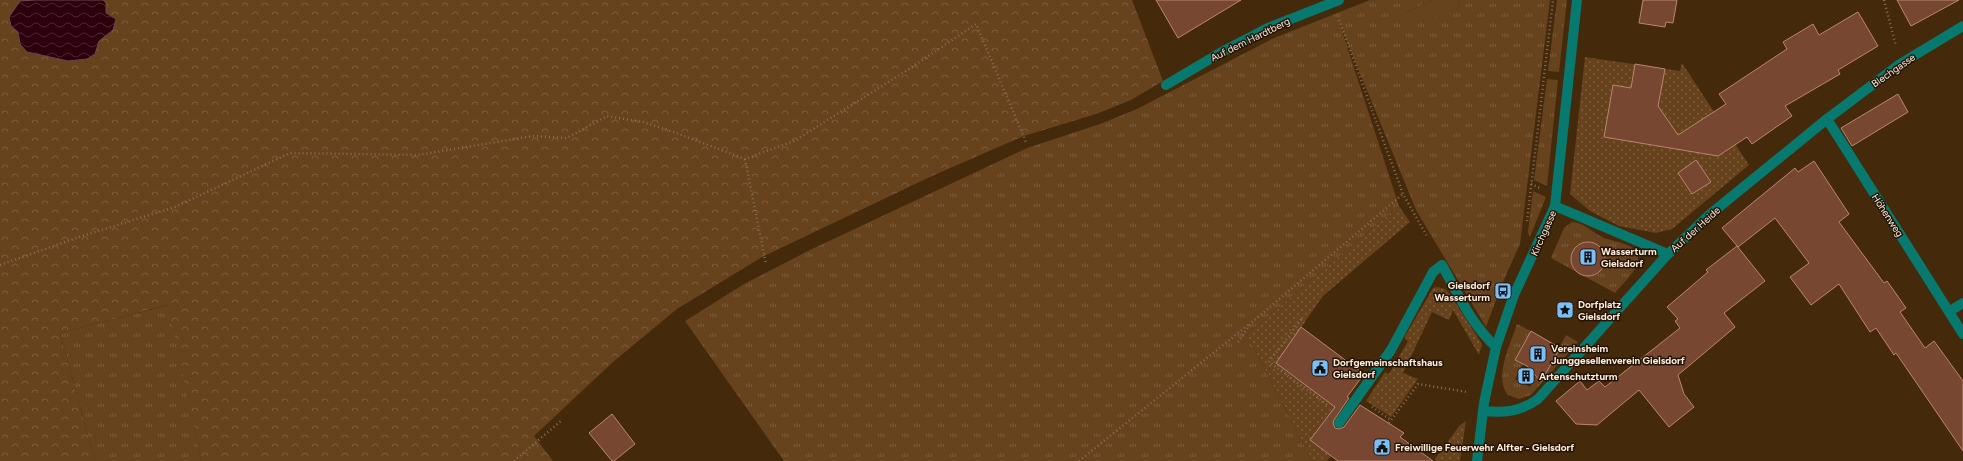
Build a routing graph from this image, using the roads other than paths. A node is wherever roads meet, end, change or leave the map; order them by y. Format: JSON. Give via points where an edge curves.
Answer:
{"nodes":[{"id":1,"x":1577,"y":0,"type":"edge"},
{"id":2,"x":1336,"y":1,"type":"edge"},
{"id":3,"x":1963,"y":26,"type":"edge"},
{"id":4,"x":1166,"y":85,"type":"dead end"},
{"id":5,"x":1826,"y":119,"type":"junction"},
{"id":6,"x":1555,"y":206,"type":"junction"},
{"id":7,"x":1668,"y":254,"type":"junction"},
{"id":8,"x":1963,"y":303,"type":"edge"},
{"id":9,"x":1950,"y":311,"type":"junction"},
{"id":10,"x":1963,"y":334,"type":"edge"},
{"id":11,"x":1496,"y":347,"type":"junction"},
{"id":12,"x":1483,"y":411,"type":"junction"},
{"id":13,"x":1341,"y":420,"type":"road end"},
{"id":14,"x":1477,"y":461,"type":"edge"}],
"edges":[{"from":1,"to":6,"type":"street","name":"Kirchgasse"},
{"from":2,"to":4,"type":"street","name":"Auf dem Hardtberg","via":[[1268,28]]},
{"from":3,"to":5,"type":"street","name":"Blechgasse","via":[[1900,64]]},
{"from":5,"to":7,"type":"street","name":"Auf der Heide","via":[[1708,216]]},
{"from":5,"to":9,"type":"street","name":"Höhenweg"},
{"from":6,"to":7,"type":"street"},
{"from":6,"to":11,"type":"street","name":"Kirchgasse","via":[[1514,295]]},
{"from":7,"to":12,"type":"street","name":"Auf der Heide","via":[[1538,399],[1513,412]]},
{"from":8,"to":9,"type":"street"},
{"from":9,"to":10,"type":"street","name":"Höhenweg"},
{"from":11,"to":12,"type":"street","name":"Kirchgasse"},
{"from":11,"to":13,"type":"street","via":[[1475,324],[1442,264],[1433,272],[1391,350]]},
{"from":12,"to":14,"type":"street"}]}
